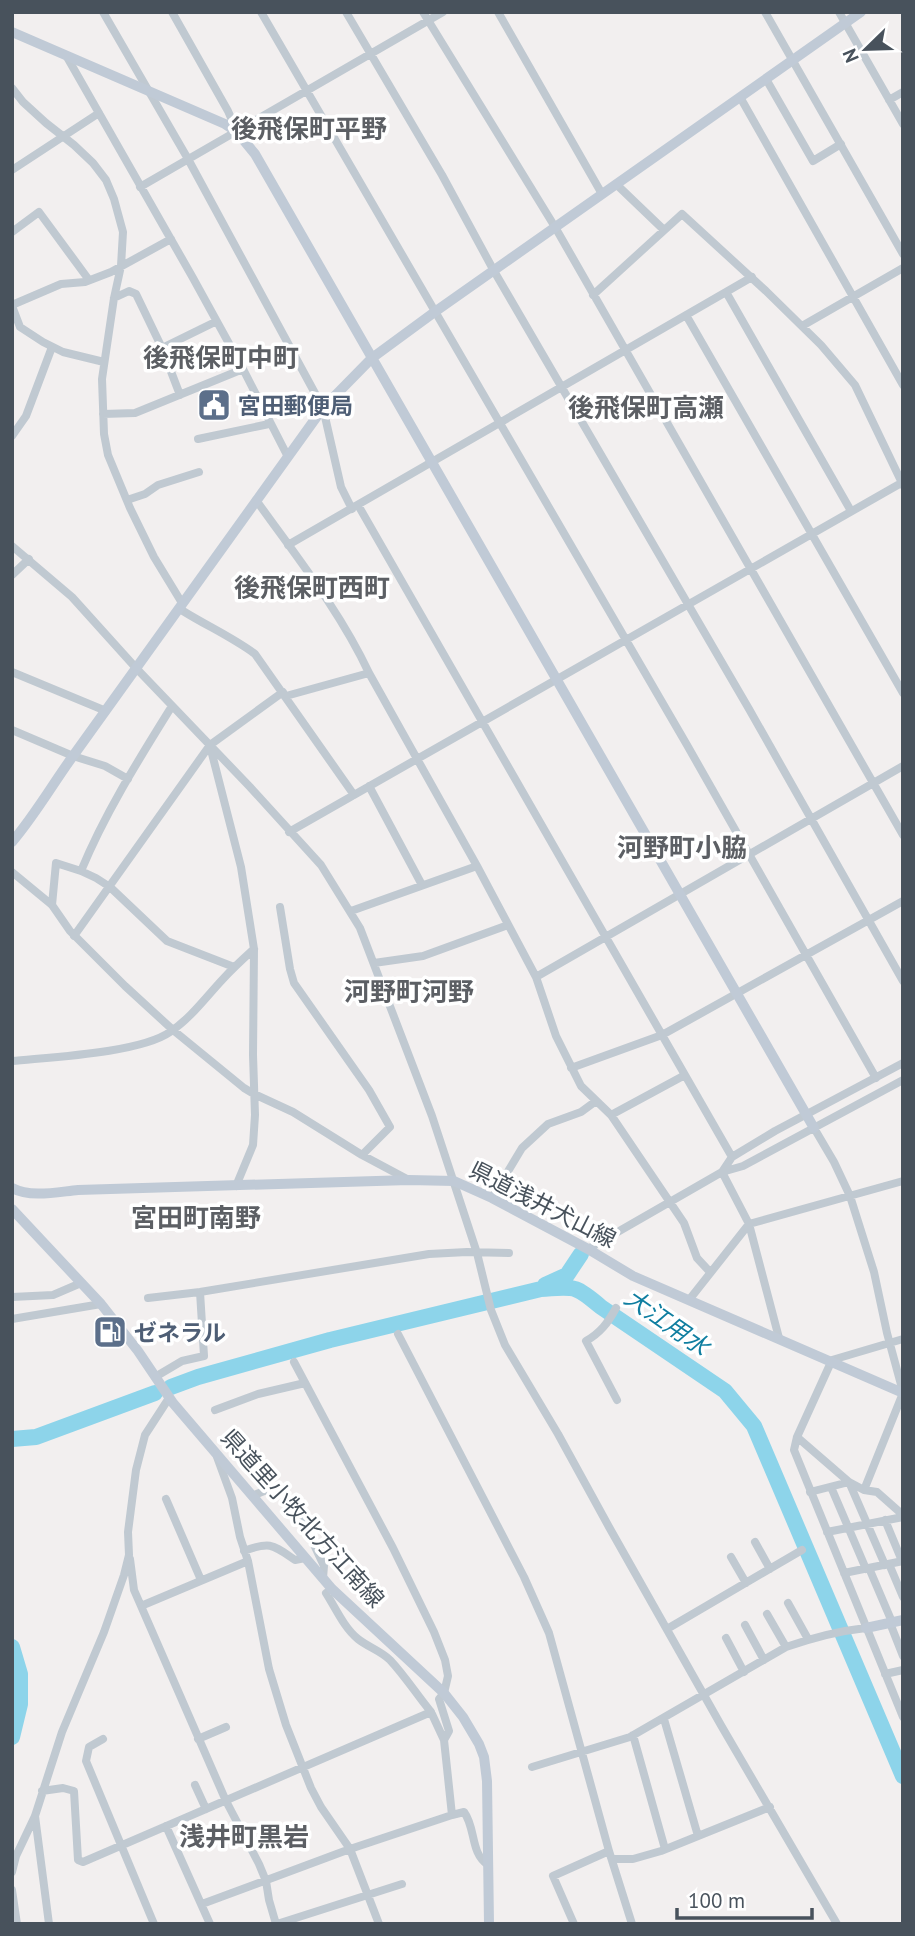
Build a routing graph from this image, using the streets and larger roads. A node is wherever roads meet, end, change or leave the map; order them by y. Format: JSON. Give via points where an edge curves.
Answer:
{"nodes":[{"id":1,"x":103,"y":12,"type":"edge"},
{"id":2,"x":172,"y":12,"type":"edge"},
{"id":3,"x":261,"y":12,"type":"edge"},
{"id":4,"x":346,"y":12,"type":"edge"},
{"id":5,"x":423,"y":12,"type":"edge"},
{"id":6,"x":443,"y":12,"type":"edge"},
{"id":7,"x":498,"y":12,"type":"edge"},
{"id":8,"x":765,"y":12,"type":"edge"},
{"id":9,"x":839,"y":12,"type":"edge"},
{"id":10,"x":860,"y":12,"type":"edge"},
{"id":11,"x":428,"y":21,"type":"junction"},
{"id":12,"x":845,"y":23,"type":"junction"},
{"id":13,"x":12,"y":32,"type":"edge"},
{"id":14,"x":370,"y":55,"type":"junction"},
{"id":15,"x":67,"y":57,"type":"junction"},
{"id":16,"x":792,"y":61,"type":"junction"},
{"id":17,"x":766,"y":79,"type":"junction"},
{"id":18,"x":12,"y":88,"type":"edge"},
{"id":19,"x":148,"y":90,"type":"junction"},
{"id":20,"x":306,"y":91,"type":"junction"},
{"id":21,"x":903,"y":92,"type":"edge"},
{"id":22,"x":740,"y":97,"type":"junction"},
{"id":23,"x":889,"y":100,"type":"junction"},
{"id":24,"x":99,"y":113,"type":"junction"},
{"id":25,"x":903,"y":124,"type":"edge"},
{"id":26,"x":237,"y":132,"type":"junction"},
{"id":27,"x":62,"y":136,"type":"junction"},
{"id":28,"x":841,"y":144,"type":"junction"},
{"id":29,"x":188,"y":159,"type":"junction"},
{"id":30,"x":12,"y":170,"type":"edge"},
{"id":31,"x":616,"y":184,"type":"junction"},
{"id":32,"x":140,"y":187,"type":"junction"},
{"id":33,"x":602,"y":194,"type":"junction"},
{"id":34,"x":555,"y":227,"type":"junction"},
{"id":35,"x":664,"y":230,"type":"junction"},
{"id":36,"x":12,"y":232,"type":"edge"},
{"id":37,"x":171,"y":239,"type":"junction"},
{"id":38,"x":903,"y":254,"type":"edge"},
{"id":39,"x":121,"y":266,"type":"junction"},
{"id":40,"x":903,"y":268,"type":"edge"},
{"id":41,"x":494,"y":271,"type":"junction"},
{"id":42,"x":752,"y":277,"type":"junction"},
{"id":43,"x":89,"y":281,"type":"junction"},
{"id":44,"x":726,"y":292,"type":"junction"},
{"id":45,"x":593,"y":295,"type":"junction"},
{"id":46,"x":114,"y":298,"type":"junction"},
{"id":47,"x":852,"y":298,"type":"junction"},
{"id":48,"x":12,"y":306,"type":"edge"},
{"id":49,"x":436,"y":311,"type":"junction"},
{"id":50,"x":686,"y":315,"type":"junction"},
{"id":51,"x":215,"y":322,"type":"junction"},
{"id":52,"x":802,"y":326,"type":"junction"},
{"id":53,"x":52,"y":347,"type":"junction"},
{"id":54,"x":162,"y":348,"type":"junction"},
{"id":55,"x":625,"y":350,"type":"junction"},
{"id":56,"x":372,"y":358,"type":"junction"},
{"id":57,"x":104,"y":362,"type":"junction"},
{"id":58,"x":243,"y":369,"type":"junction"},
{"id":59,"x":903,"y":385,"type":"edge"},
{"id":60,"x":562,"y":387,"type":"junction"},
{"id":61,"x":180,"y":395,"type":"junction"},
{"id":62,"x":323,"y":408,"type":"junction"},
{"id":63,"x":103,"y":414,"type":"junction"},
{"id":64,"x":500,"y":423,"type":"junction"},
{"id":65,"x":270,"y":424,"type":"junction"},
{"id":66,"x":12,"y":436,"type":"edge"},
{"id":67,"x":198,"y":439,"type":"dead end"},
{"id":68,"x":288,"y":457,"type":"junction"},
{"id":69,"x":432,"y":463,"type":"junction"},
{"id":70,"x":198,"y":472,"type":"dead end"},
{"id":71,"x":902,"y":483,"type":"edge"},
{"id":72,"x":127,"y":500,"type":"junction"},
{"id":73,"x":256,"y":500,"type":"junction"},
{"id":74,"x":355,"y":507,"type":"junction"},
{"id":75,"x":850,"y":512,"type":"junction"},
{"id":76,"x":811,"y":534,"type":"junction"},
{"id":77,"x":288,"y":545,"type":"junction"},
{"id":78,"x":12,"y":546,"type":"edge"},
{"id":79,"x":29,"y":559,"type":"junction"},
{"id":80,"x":750,"y":569,"type":"junction"},
{"id":81,"x":12,"y":575,"type":"edge"},
{"id":82,"x":688,"y":604,"type":"junction"},
{"id":83,"x":181,"y":605,"type":"junction"},
{"id":84,"x":625,"y":640,"type":"junction"},
{"id":85,"x":136,"y":668,"type":"junction"},
{"id":86,"x":12,"y":672,"type":"edge"},
{"id":87,"x":369,"y":673,"type":"junction"},
{"id":88,"x":556,"y":680,"type":"junction"},
{"id":89,"x":903,"y":693,"type":"edge"},
{"id":90,"x":285,"y":694,"type":"junction"},
{"id":91,"x":172,"y":706,"type":"junction"},
{"id":92,"x":106,"y":711,"type":"junction"},
{"id":93,"x":483,"y":722,"type":"junction"},
{"id":94,"x":12,"y":730,"type":"edge"},
{"id":95,"x":210,"y":745,"type":"junction"},
{"id":96,"x":73,"y":756,"type":"junction"},
{"id":97,"x":416,"y":760,"type":"junction"},
{"id":98,"x":903,"y":766,"type":"edge"},
{"id":99,"x":128,"y":779,"type":"junction"},
{"id":100,"x":873,"y":783,"type":"junction"},
{"id":101,"x":369,"y":786,"type":"junction"},
{"id":102,"x":354,"y":795,"type":"junction"},
{"id":103,"x":811,"y":819,"type":"junction"},
{"id":104,"x":289,"y":832,"type":"junction"},
{"id":105,"x":903,"y":835,"type":"edge"},
{"id":106,"x":12,"y":842,"type":"edge"},
{"id":107,"x":750,"y":854,"type":"junction"},
{"id":108,"x":477,"y":866,"type":"junction"},
{"id":109,"x":80,"y":871,"type":"junction"},
{"id":110,"x":12,"y":873,"type":"edge"},
{"id":111,"x":422,"y":885,"type":"junction"},
{"id":112,"x":110,"y":887,"type":"junction"},
{"id":113,"x":680,"y":894,"type":"junction"},
{"id":114,"x":903,"y":901,"type":"edge"},
{"id":115,"x":52,"y":905,"type":"junction"},
{"id":116,"x":280,"y":907,"type":"dead end"},
{"id":117,"x":351,"y":911,"type":"junction"},
{"id":118,"x":869,"y":920,"type":"junction"},
{"id":119,"x":508,"y":925,"type":"junction"},
{"id":120,"x":74,"y":936,"type":"junction"},
{"id":121,"x":606,"y":937,"type":"junction"},
{"id":122,"x":254,"y":949,"type":"junction"},
{"id":123,"x":807,"y":954,"type":"junction"},
{"id":124,"x":374,"y":963,"type":"junction"},
{"id":125,"x":234,"y":967,"type":"junction"},
{"id":126,"x":536,"y":977,"type":"junction"},
{"id":127,"x":903,"y":981,"type":"edge"},
{"id":128,"x":737,"y":993,"type":"junction"},
{"id":129,"x":173,"y":1030,"type":"junction"},
{"id":130,"x":662,"y":1035,"type":"junction"},
{"id":131,"x":12,"y":1061,"type":"edge"},
{"id":132,"x":903,"y":1063,"type":"edge"},
{"id":133,"x":570,"y":1068,"type":"junction"},
{"id":134,"x":685,"y":1075,"type":"junction"},
{"id":135,"x":876,"y":1078,"type":"junction"},
{"id":136,"x":903,"y":1080,"type":"edge"},
{"id":137,"x":254,"y":1094,"type":"junction"},
{"id":138,"x":596,"y":1101,"type":"junction"},
{"id":139,"x":611,"y":1115,"type":"junction"},
{"id":140,"x":806,"y":1115,"type":"junction"},
{"id":141,"x":814,"y":1128,"type":"junction"},
{"id":142,"x":362,"y":1155,"type":"junction"},
{"id":143,"x":732,"y":1157,"type":"junction"},
{"id":144,"x":722,"y":1172,"type":"junction"},
{"id":145,"x":409,"y":1180,"type":"junction"},
{"id":146,"x":454,"y":1181,"type":"junction"},
{"id":147,"x":903,"y":1181,"type":"edge"},
{"id":148,"x":236,"y":1186,"type":"junction"},
{"id":149,"x":12,"y":1188,"type":"edge"},
{"id":150,"x":850,"y":1196,"type":"junction"},
{"id":151,"x":492,"y":1198,"type":"junction"},
{"id":152,"x":669,"y":1203,"type":"junction"},
{"id":153,"x":12,"y":1209,"type":"edge"},
{"id":154,"x":749,"y":1224,"type":"junction"},
{"id":155,"x":588,"y":1249,"type":"junction"},
{"id":156,"x":477,"y":1253,"type":"junction"},
{"id":157,"x":509,"y":1253,"type":"dead end"},
{"id":158,"x":710,"y":1272,"type":"junction"},
{"id":159,"x":81,"y":1283,"type":"junction"},
{"id":160,"x":200,"y":1292,"type":"junction"},
{"id":161,"x":12,"y":1297,"type":"edge"},
{"id":162,"x":148,"y":1298,"type":"dead end"},
{"id":163,"x":689,"y":1300,"type":"junction"},
{"id":164,"x":101,"y":1304,"type":"junction"},
{"id":165,"x":613,"y":1313,"type":"dead end"},
{"id":166,"x":12,"y":1318,"type":"edge"},
{"id":167,"x":398,"y":1334,"type":"dead end"},
{"id":168,"x":779,"y":1338,"type":"junction"},
{"id":169,"x":903,"y":1339,"type":"edge"},
{"id":170,"x":889,"y":1342,"type":"junction"},
{"id":171,"x":832,"y":1360,"type":"junction"},
{"id":172,"x":294,"y":1362,"type":"dead end"},
{"id":173,"x":155,"y":1377,"type":"junction"},
{"id":174,"x":305,"y":1383,"type":"junction"},
{"id":175,"x":903,"y":1393,"type":"edge"},
{"id":176,"x":169,"y":1398,"type":"junction"},
{"id":177,"x":617,"y":1400,"type":"dead end"},
{"id":178,"x":215,"y":1410,"type":"dead end"},
{"id":179,"x":797,"y":1437,"type":"junction"},
{"id":180,"x":215,"y":1453,"type":"junction"},
{"id":181,"x":849,"y":1482,"type":"junction"},
{"id":182,"x":831,"y":1487,"type":"junction"},
{"id":183,"x":269,"y":1489,"type":"dead end"},
{"id":184,"x":864,"y":1490,"type":"junction"},
{"id":185,"x":810,"y":1492,"type":"junction"},
{"id":186,"x":252,"y":1496,"type":"junction"},
{"id":187,"x":166,"y":1499,"type":"dead end"},
{"id":188,"x":903,"y":1516,"type":"edge"},
{"id":189,"x":302,"y":1520,"type":"dead end"},
{"id":190,"x":885,"y":1520,"type":"junction"},
{"id":191,"x":867,"y":1524,"type":"junction"},
{"id":192,"x":848,"y":1528,"type":"junction"},
{"id":193,"x":827,"y":1532,"type":"junction"},
{"id":194,"x":755,"y":1542,"type":"dead end"},
{"id":195,"x":244,"y":1550,"type":"junction"},
{"id":196,"x":802,"y":1550,"type":"dead end"},
{"id":197,"x":129,"y":1555,"type":"junction"},
{"id":198,"x":731,"y":1557,"type":"dead end"},
{"id":199,"x":305,"y":1558,"type":"junction"},
{"id":200,"x":248,"y":1561,"type":"junction"},
{"id":201,"x":903,"y":1561,"type":"edge"},
{"id":202,"x":887,"y":1564,"type":"junction"},
{"id":203,"x":867,"y":1568,"type":"junction"},
{"id":204,"x":771,"y":1569,"type":"junction"},
{"id":205,"x":844,"y":1573,"type":"junction"},
{"id":206,"x":323,"y":1578,"type":"junction"},
{"id":207,"x":201,"y":1580,"type":"junction"},
{"id":208,"x":746,"y":1583,"type":"junction"},
{"id":209,"x":332,"y":1588,"type":"junction"},
{"id":210,"x":903,"y":1597,"type":"edge"},
{"id":211,"x":788,"y":1603,"type":"dead end"},
{"id":212,"x":141,"y":1606,"type":"junction"},
{"id":213,"x":766,"y":1614,"type":"dead end"},
{"id":214,"x":895,"y":1622,"type":"edge"},
{"id":215,"x":745,"y":1625,"type":"dead end"},
{"id":216,"x":866,"y":1628,"type":"junction"},
{"id":217,"x":667,"y":1629,"type":"junction"},
{"id":218,"x":726,"y":1638,"type":"dead end"},
{"id":219,"x":808,"y":1639,"type":"junction"},
{"id":220,"x":786,"y":1647,"type":"junction"},
{"id":221,"x":903,"y":1656,"type":"edge"},
{"id":222,"x":764,"y":1660,"type":"junction"},
{"id":223,"x":903,"y":1670,"type":"edge"},
{"id":224,"x":744,"y":1672,"type":"junction"},
{"id":225,"x":885,"y":1674,"type":"junction"},
{"id":226,"x":444,"y":1693,"type":"junction"},
{"id":227,"x":705,"y":1695,"type":"junction"},
{"id":228,"x":431,"y":1712,"type":"junction"},
{"id":229,"x":903,"y":1717,"type":"edge"},
{"id":230,"x":664,"y":1719,"type":"junction"},
{"id":231,"x":226,"y":1727,"type":"dead end"},
{"id":232,"x":633,"y":1735,"type":"junction"},
{"id":233,"x":103,"y":1739,"type":"dead end"},
{"id":234,"x":198,"y":1739,"type":"junction"},
{"id":235,"x":444,"y":1740,"type":"junction"},
{"id":236,"x":582,"y":1751,"type":"junction"},
{"id":237,"x":531,"y":1767,"type":"dead end"},
{"id":238,"x":302,"y":1768,"type":"junction"},
{"id":239,"x":195,"y":1784,"type":"dead end"},
{"id":240,"x":42,"y":1791,"type":"junction"},
{"id":241,"x":226,"y":1801,"type":"junction"},
{"id":242,"x":770,"y":1807,"type":"junction"},
{"id":243,"x":206,"y":1810,"type":"junction"},
{"id":244,"x":452,"y":1815,"type":"junction"},
{"id":245,"x":35,"y":1816,"type":"junction"},
{"id":246,"x":166,"y":1826,"type":"junction"},
{"id":247,"x":698,"y":1836,"type":"junction"},
{"id":248,"x":121,"y":1846,"type":"junction"},
{"id":249,"x":350,"y":1849,"type":"junction"},
{"id":250,"x":665,"y":1849,"type":"junction"},
{"id":251,"x":610,"y":1855,"type":"junction"},
{"id":252,"x":488,"y":1865,"type":"junction"},
{"id":253,"x":12,"y":1872,"type":"edge"},
{"id":254,"x":266,"y":1881,"type":"junction"},
{"id":255,"x":402,"y":1884,"type":"dead end"},
{"id":256,"x":12,"y":1888,"type":"edge"},
{"id":257,"x":367,"y":1895,"type":"junction"},
{"id":258,"x":202,"y":1904,"type":"junction"},
{"id":259,"x":17,"y":1924,"type":"edge"},
{"id":260,"x":49,"y":1924,"type":"edge"},
{"id":261,"x":154,"y":1924,"type":"edge"},
{"id":262,"x":210,"y":1924,"type":"edge"},
{"id":263,"x":277,"y":1924,"type":"edge"},
{"id":264,"x":379,"y":1924,"type":"edge"},
{"id":265,"x":489,"y":1924,"type":"edge"},
{"id":266,"x":574,"y":1924,"type":"edge"},
{"id":267,"x":632,"y":1924,"type":"edge"},
{"id":268,"x":837,"y":1924,"type":"edge"}],
"edges":[{"from":1,"to":19,"type":"street"},
{"from":2,"to":26,"type":"street"},
{"from":3,"to":20,"type":"street"},
{"from":4,"to":14,"type":"street"},
{"from":5,"to":11,"type":"street"},
{"from":6,"to":11,"type":"street"},
{"from":7,"to":33,"type":"street"},
{"from":8,"to":16,"type":"street"},
{"from":9,"to":12,"type":"street"},
{"from":10,"to":12,"type":"street"},
{"from":11,"to":14,"type":"street"},
{"from":11,"to":34,"type":"street"},
{"from":12,"to":16,"type":"street"},
{"from":12,"to":23,"type":"street"},
{"from":13,"to":15,"type":"street"},
{"from":14,"to":20,"type":"street"},
{"from":14,"to":41,"type":"street"},
{"from":15,"to":19,"type":"street"},
{"from":15,"to":24,"type":"street"},
{"from":16,"to":17,"type":"street"},
{"from":16,"to":28,"type":"street"},
{"from":17,"to":22,"type":"street"},
{"from":17,"to":28,"type":"street","via":[[813,161]]},
{"from":18,"to":27,"type":"street"},
{"from":19,"to":26,"type":"street"},
{"from":19,"to":29,"type":"street"},
{"from":20,"to":26,"type":"street"},
{"from":20,"to":49,"type":"street"},
{"from":21,"to":23,"type":"street"},
{"from":22,"to":31,"type":"street"},
{"from":22,"to":47,"type":"street"},
{"from":23,"to":25,"type":"street"},
{"from":24,"to":27,"type":"street"},
{"from":24,"to":32,"type":"street"},
{"from":26,"to":29,"type":"street"},
{"from":26,"to":56,"type":"street","via":[[255,154]]},
{"from":27,"to":30,"type":"street"},
{"from":27,"to":39,"type":"street","via":[[106,180],[123,232]]},
{"from":28,"to":38,"type":"street"},
{"from":29,"to":32,"type":"street"},
{"from":29,"to":62,"type":"street"},
{"from":31,"to":33,"type":"street"},
{"from":31,"to":35,"type":"street"},
{"from":32,"to":37,"type":"street"},
{"from":33,"to":34,"type":"street"},
{"from":34,"to":41,"type":"street"},
{"from":34,"to":45,"type":"street"},
{"from":35,"to":42,"type":"street","via":[[682,214]]},
{"from":35,"to":45,"type":"street"},
{"from":36,"to":43,"type":"street","via":[[39,212]]},
{"from":37,"to":39,"type":"street"},
{"from":37,"to":51,"type":"street"},
{"from":39,"to":43,"type":"street"},
{"from":39,"to":46,"type":"street"},
{"from":40,"to":47,"type":"street"},
{"from":41,"to":49,"type":"street"},
{"from":41,"to":60,"type":"street"},
{"from":42,"to":44,"type":"street"},
{"from":42,"to":52,"type":"street"},
{"from":43,"to":48,"type":"street","via":[[61,284]]},
{"from":44,"to":50,"type":"street"},
{"from":44,"to":75,"type":"street"},
{"from":45,"to":55,"type":"street"},
{"from":46,"to":54,"type":"street","via":[[129,291],[136,294]]},
{"from":46,"to":57,"type":"street"},
{"from":47,"to":52,"type":"street"},
{"from":47,"to":59,"type":"street"},
{"from":48,"to":53,"type":"street","via":[[20,327]]},
{"from":49,"to":56,"type":"street"},
{"from":49,"to":64,"type":"street"},
{"from":50,"to":55,"type":"street"},
{"from":50,"to":76,"type":"street"},
{"from":51,"to":54,"type":"street"},
{"from":51,"to":58,"type":"street"},
{"from":52,"to":71,"type":"street","via":[[855,385]]},
{"from":53,"to":57,"type":"street"},
{"from":53,"to":66,"type":"street","via":[[26,416]]},
{"from":54,"to":61,"type":"street"},
{"from":55,"to":60,"type":"street"},
{"from":55,"to":80,"type":"street"},
{"from":56,"to":62,"type":"street"},
{"from":56,"to":69,"type":"street"},
{"from":57,"to":63,"type":"street"},
{"from":58,"to":61,"type":"street"},
{"from":58,"to":65,"type":"street"},
{"from":60,"to":64,"type":"street"},
{"from":60,"to":82,"type":"street"},
{"from":61,"to":63,"type":"street","via":[[135,413]]},
{"from":62,"to":68,"type":"street"},
{"from":62,"to":74,"type":"street","via":[[341,487]]},
{"from":63,"to":72,"type":"street","via":[[108,455]]},
{"from":64,"to":69,"type":"street"},
{"from":64,"to":84,"type":"street"},
{"from":65,"to":67,"type":"street"},
{"from":65,"to":68,"type":"street"},
{"from":68,"to":73,"type":"street"},
{"from":69,"to":74,"type":"street"},
{"from":69,"to":88,"type":"street"},
{"from":70,"to":72,"type":"street"},
{"from":71,"to":75,"type":"street"},
{"from":72,"to":83,"type":"street"},
{"from":73,"to":77,"type":"street"},
{"from":73,"to":83,"type":"street"},
{"from":74,"to":77,"type":"street"},
{"from":74,"to":93,"type":"street"},
{"from":75,"to":76,"type":"street"},
{"from":76,"to":80,"type":"street"},
{"from":76,"to":89,"type":"street"},
{"from":77,"to":87,"type":"street","via":[[354,640]]},
{"from":78,"to":79,"type":"street"},
{"from":79,"to":81,"type":"street"},
{"from":79,"to":85,"type":"street","via":[[72,597]]},
{"from":80,"to":82,"type":"street"},
{"from":80,"to":100,"type":"street"},
{"from":82,"to":84,"type":"street"},
{"from":82,"to":103,"type":"street"},
{"from":83,"to":85,"type":"street"},
{"from":83,"to":90,"type":"street","via":[[183,611],[255,654]]},
{"from":84,"to":88,"type":"street"},
{"from":84,"to":107,"type":"street"},
{"from":85,"to":91,"type":"street"},
{"from":85,"to":92,"type":"street"},
{"from":86,"to":92,"type":"street"},
{"from":87,"to":90,"type":"street"},
{"from":87,"to":97,"type":"street"},
{"from":88,"to":93,"type":"street"},
{"from":88,"to":113,"type":"street"},
{"from":90,"to":95,"type":"street"},
{"from":90,"to":102,"type":"street"},
{"from":91,"to":95,"type":"street"},
{"from":91,"to":99,"type":"street"},
{"from":92,"to":96,"type":"street"},
{"from":93,"to":97,"type":"street"},
{"from":93,"to":121,"type":"street"},
{"from":94,"to":96,"type":"street"},
{"from":95,"to":104,"type":"street"},
{"from":95,"to":112,"type":"street"},
{"from":95,"to":122,"type":"street","via":[[241,867]]},
{"from":96,"to":99,"type":"street"},
{"from":96,"to":106,"type":"street"},
{"from":97,"to":101,"type":"street"},
{"from":97,"to":108,"type":"street"},
{"from":98,"to":100,"type":"street"},
{"from":99,"to":109,"type":"street"},
{"from":100,"to":103,"type":"street"},
{"from":100,"to":105,"type":"street"},
{"from":101,"to":102,"type":"street"},
{"from":101,"to":111,"type":"street"},
{"from":102,"to":104,"type":"street"},
{"from":103,"to":107,"type":"street"},
{"from":103,"to":118,"type":"street"},
{"from":104,"to":117,"type":"street","via":[[321,865]]},
{"from":107,"to":113,"type":"street"},
{"from":107,"to":123,"type":"street"},
{"from":108,"to":111,"type":"street"},
{"from":108,"to":119,"type":"street"},
{"from":109,"to":112,"type":"street"},
{"from":109,"to":115,"type":"street","via":[[56,863]]},
{"from":110,"to":115,"type":"street"},
{"from":111,"to":117,"type":"street"},
{"from":112,"to":120,"type":"street"},
{"from":112,"to":125,"type":"street","via":[[167,941]]},
{"from":113,"to":121,"type":"street"},
{"from":113,"to":128,"type":"street"},
{"from":114,"to":118,"type":"street"},
{"from":115,"to":120,"type":"street"},
{"from":116,"to":142,"type":"street","via":[[294,983],[390,1126]]},
{"from":117,"to":124,"type":"street"},
{"from":118,"to":123,"type":"street"},
{"from":118,"to":127,"type":"street"},
{"from":119,"to":124,"type":"street","via":[[423,956]]},
{"from":119,"to":126,"type":"street"},
{"from":120,"to":129,"type":"street"},
{"from":121,"to":126,"type":"street"},
{"from":121,"to":130,"type":"street"},
{"from":122,"to":125,"type":"street"},
{"from":122,"to":137,"type":"street"},
{"from":123,"to":128,"type":"street"},
{"from":123,"to":135,"type":"street"},
{"from":124,"to":146,"type":"street"},
{"from":125,"to":129,"type":"street"},
{"from":126,"to":133,"type":"street"},
{"from":128,"to":130,"type":"street"},
{"from":128,"to":140,"type":"street"},
{"from":129,"to":131,"type":"street","via":[[128,1047]]},
{"from":129,"to":137,"type":"street"},
{"from":130,"to":133,"type":"street"},
{"from":130,"to":134,"type":"street"},
{"from":132,"to":135,"type":"street"},
{"from":133,"to":138,"type":"street"},
{"from":134,"to":139,"type":"street"},
{"from":134,"to":143,"type":"street"},
{"from":135,"to":140,"type":"street"},
{"from":136,"to":141,"type":"street"},
{"from":137,"to":142,"type":"street","via":[[293,1112]]},
{"from":137,"to":148,"type":"street","via":[[253,1144]]},
{"from":138,"to":139,"type":"street"},
{"from":138,"to":151,"type":"street","via":[[548,1124],[522,1148]]},
{"from":139,"to":152,"type":"street"},
{"from":140,"to":141,"type":"street"},
{"from":140,"to":143,"type":"street"},
{"from":141,"to":144,"type":"street","via":[[743,1166]]},
{"from":141,"to":150,"type":"street"},
{"from":142,"to":145,"type":"street"},
{"from":143,"to":144,"type":"street"},
{"from":144,"to":152,"type":"street"},
{"from":144,"to":154,"type":"street"},
{"from":145,"to":146,"type":"street","name":"県道浅井犬山線"},
{"from":145,"to":148,"type":"street","name":"県道浅井犬山線"},
{"from":146,"to":151,"type":"street","name":"県道浅井犬山線"},
{"from":146,"to":156,"type":"street"},
{"from":147,"to":150,"type":"street"},
{"from":148,"to":149,"type":"street","name":"県道浅井犬山線","via":[[30,1193]]},
{"from":150,"to":154,"type":"street"},
{"from":150,"to":170,"type":"street","via":[[874,1272]]},
{"from":151,"to":155,"type":"street","name":"県道浅井犬山線"},
{"from":152,"to":155,"type":"street"},
{"from":152,"to":158,"type":"street","via":[[684,1223],[697,1258]]},
{"from":153,"to":159,"type":"street","name":"県道里小牧北方江南線"},
{"from":154,"to":158,"type":"street"},
{"from":154,"to":168,"type":"street"},
{"from":155,"to":163,"type":"street","name":"県道浅井犬山線","via":[[633,1276]]},
{"from":156,"to":157,"type":"street"},
{"from":156,"to":160,"type":"street","via":[[429,1254]]},
{"from":156,"to":217,"type":"street","via":[[505,1345]]},
{"from":158,"to":163,"type":"street"},
{"from":159,"to":161,"type":"street","via":[[54,1295]]},
{"from":159,"to":164,"type":"street","name":"県道里小牧北方江南線"},
{"from":160,"to":162,"type":"street"},
{"from":160,"to":173,"type":"street","via":[[204,1356],[182,1361]]},
{"from":163,"to":168,"type":"street","name":"県道浅井犬山線"},
{"from":164,"to":166,"type":"street"},
{"from":164,"to":173,"type":"street","name":"県道里小牧北方江南線"},
{"from":165,"to":177,"type":"street","via":[[586,1341]]},
{"from":167,"to":236,"type":"street","via":[[549,1633]]},
{"from":168,"to":171,"type":"street","name":"県道浅井犬山線"},
{"from":169,"to":170,"type":"street"},
{"from":170,"to":171,"type":"street"},
{"from":170,"to":175,"type":"street"},
{"from":171,"to":175,"type":"street","name":"県道浅井犬山線"},
{"from":171,"to":179,"type":"street"},
{"from":172,"to":174,"type":"street"},
{"from":173,"to":176,"type":"street","name":"県道里小牧北方江南線"},
{"from":174,"to":178,"type":"street"},
{"from":174,"to":226,"type":"street","via":[[434,1632],[448,1676]]},
{"from":175,"to":184,"type":"street"},
{"from":176,"to":180,"type":"street","name":"県道里小牧北方江南線"},
{"from":176,"to":197,"type":"street","via":[[145,1435],[136,1470]]},
{"from":179,"to":181,"type":"street"},
{"from":179,"to":185,"type":"street","via":[[794,1450]]},
{"from":180,"to":186,"type":"street","name":"県道里小牧北方江南線"},
{"from":180,"to":195,"type":"street"},
{"from":181,"to":182,"type":"street"},
{"from":181,"to":184,"type":"street"},
{"from":181,"to":191,"type":"street"},
{"from":182,"to":185,"type":"street"},
{"from":182,"to":192,"type":"street"},
{"from":183,"to":186,"type":"street"},
{"from":184,"to":188,"type":"street","via":[[877,1492]]},
{"from":185,"to":193,"type":"street"},
{"from":186,"to":199,"type":"street","name":"県道里小牧北方江南線"},
{"from":187,"to":207,"type":"street"},
{"from":188,"to":190,"type":"street"},
{"from":189,"to":206,"type":"street","via":[[324,1566]]},
{"from":190,"to":191,"type":"street"},
{"from":190,"to":201,"type":"street"},
{"from":191,"to":192,"type":"street"},
{"from":191,"to":202,"type":"street"},
{"from":192,"to":193,"type":"street"},
{"from":192,"to":203,"type":"street"},
{"from":193,"to":205,"type":"street"},
{"from":194,"to":204,"type":"street"},
{"from":195,"to":199,"type":"street","via":[[262,1544],[295,1560]]},
{"from":195,"to":200,"type":"street"},
{"from":196,"to":204,"type":"street"},
{"from":197,"to":212,"type":"street"},
{"from":197,"to":240,"type":"street"},
{"from":198,"to":208,"type":"street"},
{"from":199,"to":206,"type":"street","name":"県道里小牧北方江南線"},
{"from":200,"to":207,"type":"street"},
{"from":200,"to":238,"type":"street","via":[[269,1668]]},
{"from":201,"to":202,"type":"street"},
{"from":202,"to":203,"type":"street"},
{"from":202,"to":210,"type":"street"},
{"from":203,"to":205,"type":"street"},
{"from":203,"to":214,"type":"street"},
{"from":204,"to":208,"type":"street"},
{"from":205,"to":216,"type":"street"},
{"from":206,"to":209,"type":"street","name":"県道里小牧北方江南線"},
{"from":207,"to":212,"type":"street"},
{"from":208,"to":217,"type":"street"},
{"from":209,"to":226,"type":"street","name":"県道里小牧北方江南線"},
{"from":209,"to":228,"type":"street","via":[[326,1593],[352,1633],[387,1657]]},
{"from":211,"to":219,"type":"street"},
{"from":212,"to":234,"type":"street"},
{"from":213,"to":220,"type":"street"},
{"from":214,"to":216,"type":"street"},
{"from":214,"to":221,"type":"street"},
{"from":215,"to":222,"type":"street"},
{"from":216,"to":219,"type":"street"},
{"from":216,"to":225,"type":"street"},
{"from":217,"to":227,"type":"street"},
{"from":218,"to":224,"type":"street"},
{"from":219,"to":220,"type":"street"},
{"from":220,"to":222,"type":"street"},
{"from":222,"to":224,"type":"street"},
{"from":223,"to":225,"type":"street"},
{"from":224,"to":227,"type":"street"},
{"from":225,"to":229,"type":"street"},
{"from":226,"to":235,"type":"street","via":[[439,1699],[449,1731]]},
{"from":226,"to":252,"type":"street","name":"県道里小牧北方江南線","via":[[473,1731],[484,1757]]},
{"from":227,"to":230,"type":"street"},
{"from":227,"to":242,"type":"street"},
{"from":228,"to":235,"type":"street"},
{"from":228,"to":238,"type":"street"},
{"from":230,"to":232,"type":"street"},
{"from":230,"to":247,"type":"street"},
{"from":231,"to":234,"type":"street"},
{"from":232,"to":236,"type":"street"},
{"from":232,"to":250,"type":"street"},
{"from":233,"to":248,"type":"street","via":[[89,1747],[86,1761]]},
{"from":234,"to":241,"type":"street"},
{"from":235,"to":244,"type":"street"},
{"from":236,"to":237,"type":"street"},
{"from":236,"to":251,"type":"street"},
{"from":238,"to":241,"type":"street"},
{"from":238,"to":249,"type":"street","via":[[321,1807]]},
{"from":239,"to":243,"type":"street"},
{"from":240,"to":245,"type":"street"},
{"from":240,"to":248,"type":"street","via":[[74,1791],[78,1860]]},
{"from":241,"to":243,"type":"street"},
{"from":241,"to":254,"type":"street"},
{"from":242,"to":247,"type":"street"},
{"from":242,"to":268,"type":"street"},
{"from":243,"to":246,"type":"street"},
{"from":244,"to":249,"type":"street"},
{"from":244,"to":252,"type":"street","via":[[464,1812],[480,1858]]},
{"from":245,"to":253,"type":"street"},
{"from":245,"to":260,"type":"street"},
{"from":246,"to":248,"type":"street"},
{"from":246,"to":258,"type":"street"},
{"from":247,"to":250,"type":"street"},
{"from":248,"to":261,"type":"street"},
{"from":249,"to":254,"type":"street"},
{"from":249,"to":257,"type":"street"},
{"from":250,"to":251,"type":"street","via":[[633,1859]]},
{"from":251,"to":266,"type":"street","via":[[553,1876]]},
{"from":251,"to":267,"type":"street"},
{"from":252,"to":265,"type":"street","name":"県道里小牧北方江南線"},
{"from":254,"to":258,"type":"street"},
{"from":254,"to":263,"type":"street"},
{"from":255,"to":257,"type":"street"},
{"from":256,"to":259,"type":"street"},
{"from":257,"to":263,"type":"street"},
{"from":257,"to":264,"type":"street"},
{"from":258,"to":262,"type":"street"}]}
